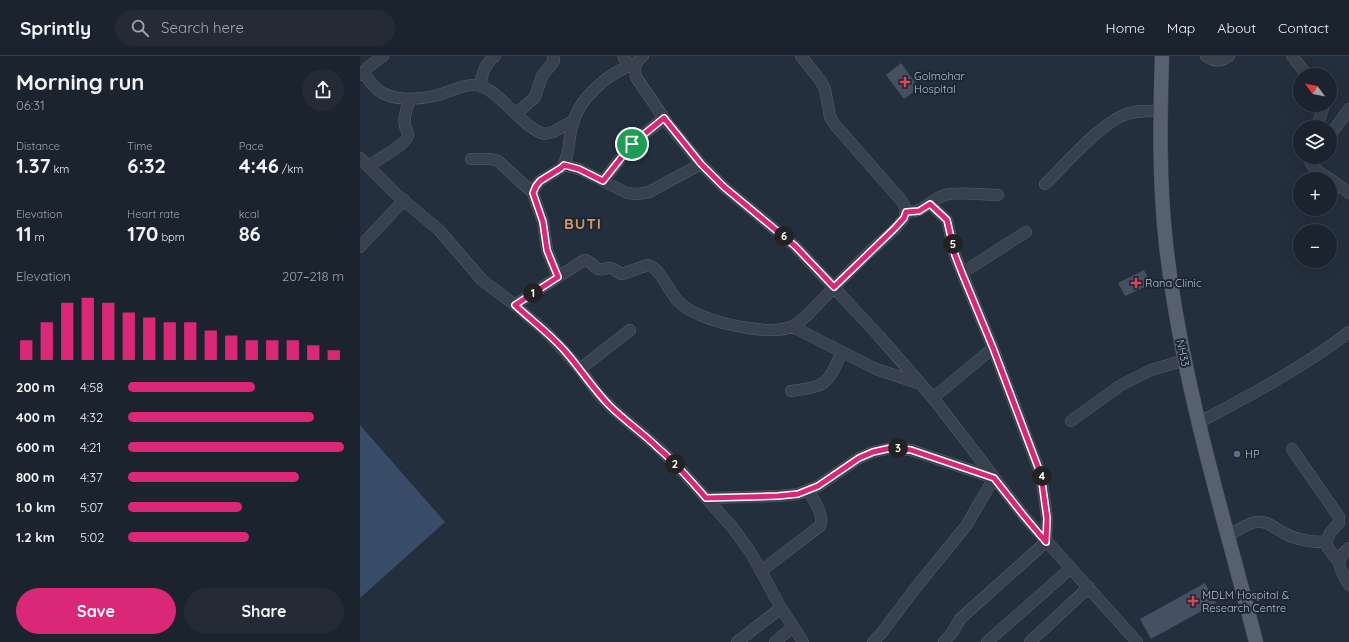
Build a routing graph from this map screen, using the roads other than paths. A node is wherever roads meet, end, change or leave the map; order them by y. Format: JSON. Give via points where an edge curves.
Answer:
{"nodes":[{"id":1,"x":383,"y":56,"type":"edge"},
{"id":2,"x":496,"y":56,"type":"edge"},
{"id":3,"x":553,"y":56,"type":"edge"},
{"id":4,"x":801,"y":56,"type":"edge"},
{"id":5,"x":1162,"y":56,"type":"edge"},
{"id":6,"x":1206,"y":56,"type":"edge"},
{"id":7,"x":1229,"y":56,"type":"edge"},
{"id":8,"x":1292,"y":56,"type":"edge"},
{"id":9,"x":633,"y":60,"type":"edge"},
{"id":10,"x":1301,"y":68,"type":"edge"},
{"id":11,"x":361,"y":74,"type":"edge"},
{"id":12,"x":480,"y":86,"type":"junction"},
{"id":13,"x":410,"y":99,"type":"junction"},
{"id":14,"x":1349,"y":109,"type":"edge"},
{"id":15,"x":1161,"y":111,"type":"junction"},
{"id":16,"x":516,"y":114,"type":"junction"},
{"id":17,"x":664,"y":118,"type":"junction"},
{"id":18,"x":573,"y":121,"type":"junction"},
{"id":19,"x":1337,"y":125,"type":"edge"},
{"id":20,"x":472,"y":159,"type":"dead end"},
{"id":21,"x":364,"y":162,"type":"edge"},
{"id":22,"x":701,"y":164,"type":"junction"},
{"id":23,"x":1313,"y":164,"type":"edge"},
{"id":24,"x":564,"y":165,"type":"junction"},
{"id":25,"x":1320,"y":172,"type":"edge"},
{"id":26,"x":603,"y":181,"type":"junction"},
{"id":27,"x":1045,"y":184,"type":"dead end"},
{"id":28,"x":1337,"y":184,"type":"edge"},
{"id":29,"x":533,"y":193,"type":"junction"},
{"id":30,"x":1349,"y":193,"type":"edge"},
{"id":31,"x":998,"y":195,"type":"dead end"},
{"id":32,"x":404,"y":200,"type":"junction"},
{"id":33,"x":930,"y":204,"type":"junction"},
{"id":34,"x":906,"y":212,"type":"junction"},
{"id":35,"x":1026,"y":232,"type":"dead end"},
{"id":36,"x":360,"y":248,"type":"edge"},
{"id":37,"x":962,"y":273,"type":"junction"},
{"id":38,"x":558,"y":277,"type":"junction"},
{"id":39,"x":834,"y":287,"type":"junction"},
{"id":40,"x":515,"y":305,"type":"junction"},
{"id":41,"x":793,"y":327,"type":"junction"},
{"id":42,"x":630,"y":330,"type":"dead end"},
{"id":43,"x":1349,"y":332,"type":"edge"},
{"id":44,"x":993,"y":348,"type":"junction"},
{"id":45,"x":842,"y":352,"type":"junction"},
{"id":46,"x":1185,"y":360,"type":"junction"},
{"id":47,"x":580,"y":369,"type":"junction"},
{"id":48,"x":922,"y":384,"type":"junction"},
{"id":49,"x":791,"y":391,"type":"dead end"},
{"id":50,"x":933,"y":398,"type":"junction"},
{"id":51,"x":1071,"y":421,"type":"dead end"},
{"id":52,"x":1198,"y":423,"type":"junction"},
{"id":53,"x":1292,"y":449,"type":"dead end"},
{"id":54,"x":994,"y":478,"type":"junction"},
{"id":55,"x":808,"y":490,"type":"junction"},
{"id":56,"x":706,"y":498,"type":"junction"},
{"id":57,"x":1228,"y":536,"type":"junction"},
{"id":58,"x":1046,"y":542,"type":"junction"},
{"id":59,"x":1326,"y":542,"type":"junction"},
{"id":60,"x":1349,"y":548,"type":"edge"},
{"id":61,"x":1339,"y":562,"type":"junction"},
{"id":62,"x":1071,"y":568,"type":"junction"},
{"id":63,"x":761,"y":571,"type":"junction"},
{"id":64,"x":1349,"y":585,"type":"edge"},
{"id":65,"x":1089,"y":587,"type":"junction"},
{"id":66,"x":781,"y":608,"type":"junction"},
{"id":67,"x":793,"y":627,"type":"junction"},
{"id":68,"x":737,"y":642,"type":"edge"},
{"id":69,"x":775,"y":642,"type":"edge"},
{"id":70,"x":803,"y":642,"type":"edge"},
{"id":71,"x":873,"y":642,"type":"edge"},
{"id":72,"x":944,"y":642,"type":"edge"},
{"id":73,"x":987,"y":642,"type":"edge"},
{"id":74,"x":1030,"y":642,"type":"edge"},
{"id":75,"x":1137,"y":642,"type":"edge"},
{"id":76,"x":1256,"y":642,"type":"edge"}],
"edges":[{"from":1,"to":11,"type":"street"},
{"from":2,"to":12,"type":"street","via":[[486,67]]},
{"from":3,"to":16,"type":"street","via":[[554,60],[542,76],[536,94]]},
{"from":4,"to":34,"type":"street","via":[[825,89],[830,117],[836,126],[905,205]]},
{"from":5,"to":15,"type":"main road","name":"NH33"},
{"from":6,"to":7,"type":"street","via":[[1216,62]]},
{"from":8,"to":10,"type":"street"},
{"from":9,"to":17,"type":"street","via":[[636,77]]},
{"from":9,"to":18,"type":"street","via":[[611,74],[596,88],[578,109]]},
{"from":11,"to":13,"type":"street","via":[[366,76],[377,90]]},
{"from":12,"to":13,"type":"street","via":[[472,85],[434,96]]},
{"from":12,"to":16,"type":"street","via":[[497,95]]},
{"from":13,"to":21,"type":"street","via":[[404,117],[407,138],[397,147]]},
{"from":14,"to":19,"type":"street"},
{"from":15,"to":27,"type":"street","via":[[1124,115],[1109,123]]},
{"from":15,"to":46,"type":"main road","name":"NH33","via":[[1160,164],[1166,243]]},
{"from":16,"to":18,"type":"street","via":[[544,134]]},
{"from":17,"to":22,"type":"street"},
{"from":17,"to":26,"type":"street","via":[[632,144]]},
{"from":18,"to":24,"type":"street"},
{"from":20,"to":29,"type":"street","via":[[491,159],[498,162]]},
{"from":21,"to":32,"type":"street"},
{"from":22,"to":26,"type":"street","via":[[649,192],[638,194],[627,193]]},
{"from":22,"to":39,"type":"street","via":[[724,187],[795,246]]},
{"from":23,"to":25,"type":"street"},
{"from":24,"to":26,"type":"street"},
{"from":24,"to":29,"type":"street","via":[[540,181]]},
{"from":28,"to":30,"type":"street"},
{"from":29,"to":38,"type":"street","via":[[543,222],[547,250]]},
{"from":31,"to":33,"type":"street","via":[[947,195]]},
{"from":32,"to":36,"type":"street"},
{"from":32,"to":40,"type":"street","via":[[439,230],[482,280]]},
{"from":33,"to":34,"type":"street","via":[[919,211]]},
{"from":33,"to":37,"type":"street","via":[[947,220]]},
{"from":34,"to":39,"type":"street","via":[[895,228]]},
{"from":35,"to":37,"type":"street"},
{"from":37,"to":44,"type":"street"},
{"from":38,"to":40,"type":"street"},
{"from":38,"to":41,"type":"street","via":[[584,260],[598,269],[608,267],[622,274],[648,265],[657,270],[679,302],[694,312],[720,322],[748,328],[776,330]]},
{"from":39,"to":41,"type":"street"},
{"from":39,"to":48,"type":"street"},
{"from":40,"to":47,"type":"street","via":[[545,331]]},
{"from":41,"to":45,"type":"street"},
{"from":42,"to":47,"type":"street"},
{"from":43,"to":52,"type":"street","via":[[1294,371]]},
{"from":44,"to":50,"type":"street"},
{"from":44,"to":58,"type":"street","via":[[1041,475],[1047,518]]},
{"from":45,"to":48,"type":"street","via":[[876,369]]},
{"from":45,"to":49,"type":"street","via":[[831,374],[821,385]]},
{"from":46,"to":51,"type":"street","via":[[1150,370],[1121,386]]},
{"from":46,"to":52,"type":"main road","name":"NH33"},
{"from":47,"to":56,"type":"street","via":[[599,395],[659,448]]},
{"from":48,"to":50,"type":"street"},
{"from":50,"to":54,"type":"street"},
{"from":52,"to":57,"type":"main road","name":"NH33"},
{"from":53,"to":59,"type":"street","via":[[1338,517],[1338,523]]},
{"from":54,"to":55,"type":"street","via":[[911,450],[891,448],[859,458]]},
{"from":54,"to":58,"type":"street"},
{"from":54,"to":71,"type":"street","via":[[966,526]]},
{"from":55,"to":56,"type":"street","via":[[778,496]]},
{"from":55,"to":63,"type":"street","via":[[821,514],[820,526]]},
{"from":56,"to":63,"type":"street","via":[[733,528]]},
{"from":57,"to":59,"type":"street","via":[[1247,525],[1263,522],[1294,537]]},
{"from":57,"to":76,"type":"main road","name":"NH33"},
{"from":58,"to":62,"type":"street"},
{"from":58,"to":72,"type":"street","via":[[960,619]]},
{"from":59,"to":61,"type":"street"},
{"from":60,"to":61,"type":"street","via":[[1340,556]]},
{"from":61,"to":64,"type":"street"},
{"from":62,"to":65,"type":"street"},
{"from":62,"to":73,"type":"street"},
{"from":63,"to":66,"type":"street"},
{"from":65,"to":74,"type":"street"},
{"from":65,"to":75,"type":"street"},
{"from":66,"to":67,"type":"street"},
{"from":66,"to":68,"type":"street"},
{"from":67,"to":69,"type":"street"},
{"from":67,"to":70,"type":"street"}]}
